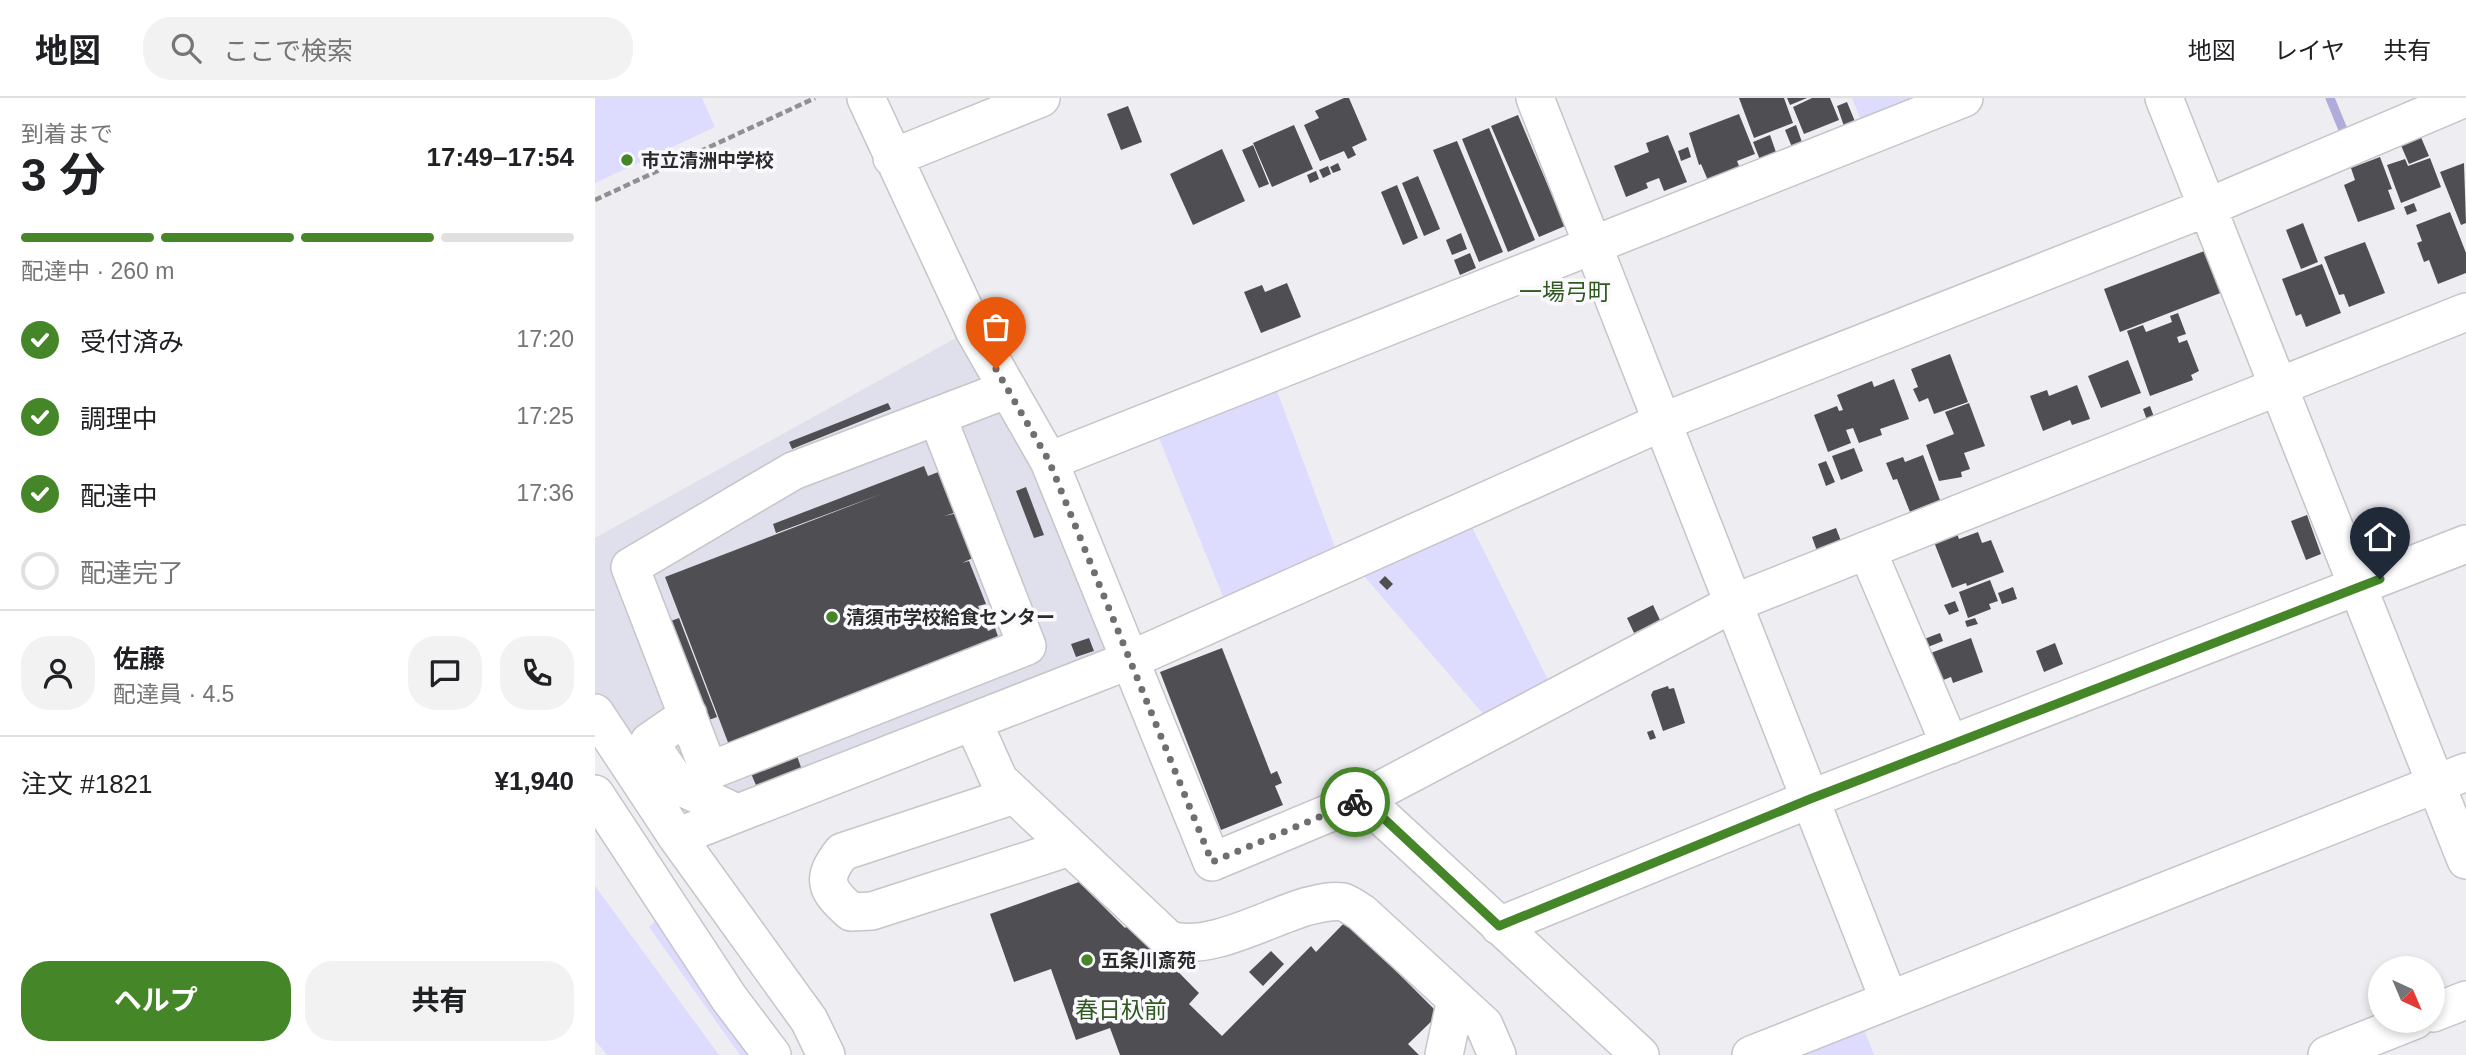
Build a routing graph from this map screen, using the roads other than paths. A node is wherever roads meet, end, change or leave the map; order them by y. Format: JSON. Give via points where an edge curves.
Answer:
{"nodes":[{"id":1,"x":866,"y":98,"type":"edge"},
{"id":2,"x":1041,"y":98,"type":"edge"},
{"id":3,"x":1535,"y":98,"type":"edge"},
{"id":4,"x":1964,"y":98,"type":"edge"},
{"id":5,"x":2164,"y":98,"type":"edge"},
{"id":6,"x":2465,"y":98,"type":"edge"},
{"id":7,"x":892,"y":158,"type":"junction"},
{"id":8,"x":2208,"y":207,"type":"junction"},
{"id":9,"x":1593,"y":245,"type":"junction"},
{"id":10,"x":2466,"y":312,"type":"edge"},
{"id":11,"x":2279,"y":386,"type":"junction"},
{"id":12,"x":1008,"y":389,"type":"junction"},
{"id":13,"x":937,"y":416,"type":"junction"},
{"id":14,"x":1663,"y":422,"type":"junction"},
{"id":15,"x":1049,"y":461,"type":"junction"},
{"id":16,"x":2466,"y":544,"type":"edge"},
{"id":17,"x":1867,"y":550,"type":"junction"},
{"id":18,"x":2358,"y":587,"type":"junction"},
{"id":19,"x":1734,"y":603,"type":"junction"},
{"id":20,"x":1130,"y":660,"type":"junction"},
{"id":21,"x":595,"y":713,"type":"edge"},
{"id":22,"x":688,"y":715,"type":"junction"},
{"id":23,"x":973,"y":722,"type":"junction"},
{"id":24,"x":1950,"y":745,"type":"junction"},
{"id":25,"x":2451,"y":778,"type":"edge"},
{"id":26,"x":595,"y":794,"type":"edge"},
{"id":27,"x":1014,"y":794,"type":"junction"},
{"id":28,"x":1363,"y":799,"type":"junction"},
{"id":29,"x":1810,"y":799,"type":"junction"},
{"id":30,"x":737,"y":813,"type":"junction"},
{"id":31,"x":677,"y":837,"type":"junction"},
{"id":32,"x":1070,"y":847,"type":"junction"},
{"id":33,"x":2466,"y":860,"type":"edge"},
{"id":34,"x":1499,"y":926,"type":"junction"},
{"id":35,"x":1457,"y":999,"type":"junction"},
{"id":36,"x":1889,"y":1000,"type":"junction"},
{"id":37,"x":2466,"y":1000,"type":"edge"},
{"id":38,"x":2445,"y":1008,"type":"edge"},
{"id":39,"x":2382,"y":1033,"type":"edge"},
{"id":40,"x":825,"y":1053,"type":"edge"},
{"id":41,"x":772,"y":1055,"type":"edge"},
{"id":42,"x":1444,"y":1055,"type":"edge"},
{"id":43,"x":1497,"y":1055,"type":"edge"},
{"id":44,"x":1640,"y":1055,"type":"edge"},
{"id":45,"x":1751,"y":1055,"type":"edge"},
{"id":46,"x":2327,"y":1055,"type":"edge"}],
"edges":[{"from":1,"to":7,"type":"street"},
{"from":2,"to":7,"type":"street"},
{"from":3,"to":9,"type":"street"},
{"from":4,"to":9,"type":"street"},
{"from":5,"to":8,"type":"street"},
{"from":6,"to":8,"type":"street"},
{"from":7,"to":12,"type":"street","via":[[974,330]]},
{"from":8,"to":11,"type":"street"},
{"from":8,"to":14,"type":"street"},
{"from":9,"to":14,"type":"street"},
{"from":9,"to":15,"type":"street"},
{"from":10,"to":11,"type":"street"},
{"from":11,"to":17,"type":"street"},
{"from":11,"to":18,"type":"street"},
{"from":12,"to":13,"type":"street"},
{"from":12,"to":15,"type":"street"},
{"from":13,"to":22,"type":"street","via":[[793,471],[630,567]]},
{"from":13,"to":22,"type":"street","via":[[1027,646],[709,771]]},
{"from":14,"to":19,"type":"street"},
{"from":14,"to":20,"type":"street"},
{"from":15,"to":20,"type":"street"},
{"from":16,"to":18,"type":"street"},
{"from":17,"to":19,"type":"street"},
{"from":17,"to":24,"type":"street"},
{"from":18,"to":24,"type":"street"},
{"from":18,"to":25,"type":"street"},
{"from":19,"to":28,"type":"street"},
{"from":19,"to":29,"type":"street"},
{"from":20,"to":23,"type":"street"},
{"from":20,"to":28,"type":"street","via":[[1212,862]]},
{"from":21,"to":31,"type":"street"},
{"from":22,"to":30,"type":"street","via":[[649,742],[679,786]]},
{"from":23,"to":27,"type":"street","via":[[999,780]]},
{"from":23,"to":30,"type":"street"},
{"from":24,"to":29,"type":"street"},
{"from":25,"to":33,"type":"street"},
{"from":25,"to":36,"type":"street"},
{"from":26,"to":41,"type":"street","via":[[729,998]]},
{"from":27,"to":32,"type":"street"},
{"from":27,"to":32,"type":"street","via":[[842,852],[829,870],[828,884],[851,912],[872,911]]},
{"from":28,"to":34,"type":"street"},
{"from":29,"to":34,"type":"street"},
{"from":29,"to":36,"type":"street"},
{"from":30,"to":31,"type":"street"},
{"from":31,"to":40,"type":"street","via":[[809,1020]]},
{"from":32,"to":35,"type":"street","via":[[1169,940],[1186,945],[1209,941],[1270,917],[1325,902],[1344,902]]},
{"from":34,"to":44,"type":"street"},
{"from":35,"to":42,"type":"street"},
{"from":35,"to":43,"type":"street","via":[[1484,1025]]},
{"from":36,"to":45,"type":"street"},
{"from":37,"to":38,"type":"street"},
{"from":39,"to":46,"type":"street"}]}
